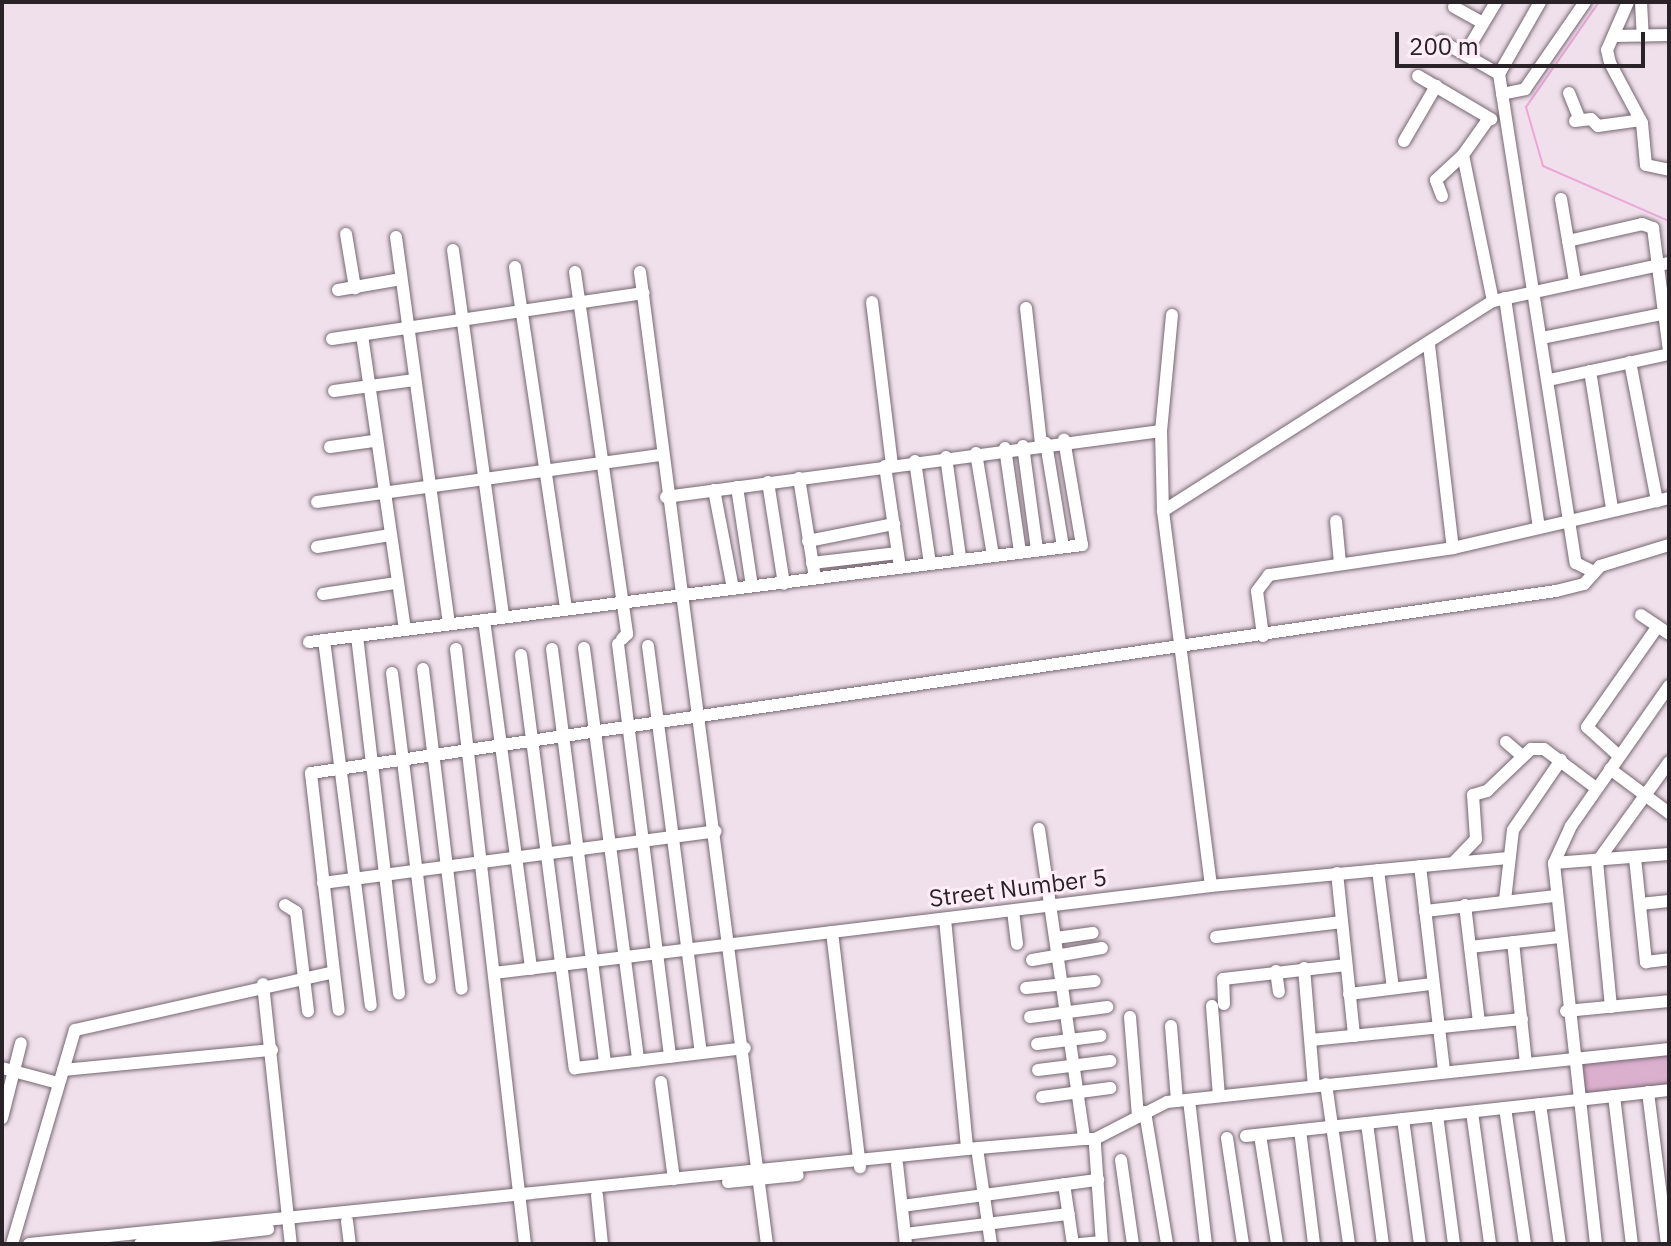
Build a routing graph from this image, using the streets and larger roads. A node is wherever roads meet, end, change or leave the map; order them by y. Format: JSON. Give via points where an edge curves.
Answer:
{"nodes":[{"id":1,"x":1496,"y":2,"type":"edge"},
{"id":2,"x":1540,"y":2,"type":"edge"},
{"id":3,"x":1585,"y":2,"type":"edge"},
{"id":4,"x":1628,"y":2,"type":"edge"},
{"id":5,"x":1641,"y":2,"type":"edge"},
{"id":6,"x":1454,"y":7,"type":"dead end"},
{"id":7,"x":1483,"y":23,"type":"junction"},
{"id":8,"x":1669,"y":35,"type":"edge"},
{"id":9,"x":1615,"y":36,"type":"junction"},
{"id":10,"x":1643,"y":36,"type":"junction"},
{"id":11,"x":1441,"y":41,"type":"dead end"},
{"id":12,"x":1465,"y":54,"type":"junction"},
{"id":13,"x":1499,"y":74,"type":"junction"},
{"id":14,"x":1418,"y":76,"type":"dead end"},
{"id":15,"x":1436,"y":86,"type":"junction"},
{"id":16,"x":1569,"y":93,"type":"dead end"},
{"id":17,"x":1502,"y":94,"type":"junction"},
{"id":18,"x":1506,"y":115,"type":"junction"},
{"id":19,"x":1641,"y":120,"type":"junction"},
{"id":20,"x":1487,"y":121,"type":"junction"},
{"id":21,"x":1404,"y":141,"type":"dead end"},
{"id":22,"x":1463,"y":155,"type":"junction"},
{"id":23,"x":1669,"y":170,"type":"edge"},
{"id":24,"x":1442,"y":196,"type":"dead end"},
{"id":25,"x":1561,"y":199,"type":"dead end"},
{"id":26,"x":346,"y":234,"type":"dead end"},
{"id":27,"x":396,"y":237,"type":"dead end"},
{"id":28,"x":1568,"y":241,"type":"junction"},
{"id":29,"x":453,"y":250,"type":"dead end"},
{"id":30,"x":1664,"y":264,"type":"edge"},
{"id":31,"x":515,"y":267,"type":"dead end"},
{"id":32,"x":575,"y":272,"type":"dead end"},
{"id":33,"x":640,"y":272,"type":"dead end"},
{"id":34,"x":401,"y":279,"type":"junction"},
{"id":35,"x":1575,"y":282,"type":"junction"},
{"id":36,"x":355,"y":288,"type":"junction"},
{"id":37,"x":338,"y":290,"type":"dead end"},
{"id":38,"x":1535,"y":290,"type":"junction"},
{"id":39,"x":644,"y":293,"type":"junction"},
{"id":40,"x":1499,"y":300,"type":"junction"},
{"id":41,"x":580,"y":301,"type":"junction"},
{"id":42,"x":872,"y":302,"type":"dead end"},
{"id":43,"x":1026,"y":308,"type":"dead end"},
{"id":44,"x":522,"y":311,"type":"junction"},
{"id":45,"x":1662,"y":314,"type":"junction"},
{"id":46,"x":1172,"y":315,"type":"dead end"},
{"id":47,"x":463,"y":321,"type":"junction"},
{"id":48,"x":408,"y":329,"type":"junction"},
{"id":49,"x":362,"y":335,"type":"junction"},
{"id":50,"x":1542,"y":338,"type":"junction"},
{"id":51,"x":332,"y":339,"type":"dead end"},
{"id":52,"x":1429,"y":345,"type":"junction"},
{"id":53,"x":1669,"y":353,"type":"edge"},
{"id":54,"x":1630,"y":362,"type":"junction"},
{"id":55,"x":1590,"y":371,"type":"junction"},
{"id":56,"x":414,"y":380,"type":"junction"},
{"id":57,"x":1549,"y":380,"type":"junction"},
{"id":58,"x":367,"y":386,"type":"junction"},
{"id":59,"x":334,"y":391,"type":"dead end"},
{"id":60,"x":1161,"y":431,"type":"junction"},
{"id":61,"x":1064,"y":440,"type":"junction"},
{"id":62,"x":374,"y":441,"type":"junction"},
{"id":63,"x":1043,"y":443,"type":"junction"},
{"id":64,"x":1023,"y":446,"type":"junction"},
{"id":65,"x":330,"y":447,"type":"dead end"},
{"id":66,"x":1005,"y":448,"type":"junction"},
{"id":67,"x":976,"y":453,"type":"junction"},
{"id":68,"x":660,"y":455,"type":"junction"},
{"id":69,"x":946,"y":457,"type":"junction"},
{"id":70,"x":915,"y":461,"type":"junction"},
{"id":71,"x":603,"y":463,"type":"junction"},
{"id":72,"x":888,"y":465,"type":"junction"},
{"id":73,"x":544,"y":471,"type":"junction"},
{"id":74,"x":799,"y":478,"type":"junction"},
{"id":75,"x":485,"y":479,"type":"junction"},
{"id":76,"x":768,"y":482,"type":"junction"},
{"id":77,"x":428,"y":486,"type":"junction"},
{"id":78,"x":737,"y":487,"type":"junction"},
{"id":79,"x":714,"y":490,"type":"junction"},
{"id":80,"x":384,"y":493,"type":"junction"},
{"id":81,"x":666,"y":497,"type":"junction"},
{"id":82,"x":1663,"y":500,"type":"edge"},
{"id":83,"x":317,"y":502,"type":"dead end"},
{"id":84,"x":1612,"y":508,"type":"junction"},
{"id":85,"x":1163,"y":511,"type":"junction"},
{"id":86,"x":1336,"y":521,"type":"dead end"},
{"id":87,"x":1569,"y":522,"type":"junction"},
{"id":88,"x":894,"y":524,"type":"junction"},
{"id":89,"x":1539,"y":527,"type":"junction"},
{"id":90,"x":390,"y":535,"type":"junction"},
{"id":91,"x":808,"y":541,"type":"junction"},
{"id":92,"x":1669,"y":545,"type":"edge"},
{"id":93,"x":317,"y":547,"type":"dead end"},
{"id":94,"x":1063,"y":547,"type":"junction"},
{"id":95,"x":1453,"y":548,"type":"junction"},
{"id":96,"x":1037,"y":550,"type":"junction"},
{"id":97,"x":1020,"y":552,"type":"junction"},
{"id":98,"x":897,"y":553,"type":"junction"},
{"id":99,"x":993,"y":556,"type":"junction"},
{"id":100,"x":960,"y":557,"type":"junction"},
{"id":101,"x":812,"y":563,"type":"junction"},
{"id":102,"x":1340,"y":563,"type":"junction"},
{"id":103,"x":930,"y":564,"type":"junction"},
{"id":104,"x":900,"y":567,"type":"junction"},
{"id":105,"x":1592,"y":571,"type":"junction"},
{"id":106,"x":815,"y":578,"type":"junction"},
{"id":107,"x":396,"y":583,"type":"junction"},
{"id":108,"x":784,"y":584,"type":"junction"},
{"id":109,"x":752,"y":586,"type":"junction"},
{"id":110,"x":733,"y":589,"type":"junction"},
{"id":111,"x":323,"y":594,"type":"dead end"},
{"id":112,"x":683,"y":594,"type":"junction"},
{"id":113,"x":623,"y":598,"type":"junction"},
{"id":114,"x":566,"y":607,"type":"junction"},
{"id":115,"x":1641,"y":615,"type":"dead end"},
{"id":116,"x":503,"y":616,"type":"junction"},
{"id":117,"x":484,"y":620,"type":"junction"},
{"id":118,"x":449,"y":623,"type":"junction"},
{"id":119,"x":405,"y":630,"type":"junction"},
{"id":120,"x":1663,"y":630,"type":"edge"},
{"id":121,"x":357,"y":636,"type":"junction"},
{"id":122,"x":1263,"y":636,"type":"junction"},
{"id":123,"x":324,"y":640,"type":"junction"},
{"id":124,"x":309,"y":642,"type":"dead end"},
{"id":125,"x":648,"y":646,"type":"dead end"},
{"id":126,"x":584,"y":648,"type":"dead end"},
{"id":127,"x":1183,"y":648,"type":"junction"},
{"id":128,"x":456,"y":649,"type":"dead end"},
{"id":129,"x":552,"y":649,"type":"dead end"},
{"id":130,"x":521,"y":655,"type":"dead end"},
{"id":131,"x":423,"y":669,"type":"dead end"},
{"id":132,"x":392,"y":673,"type":"dead end"},
{"id":133,"x":1669,"y":686,"type":"edge"},
{"id":134,"x":700,"y":717,"type":"junction"},
{"id":135,"x":660,"y":722,"type":"junction"},
{"id":136,"x":628,"y":729,"type":"junction"},
{"id":137,"x":598,"y":733,"type":"junction"},
{"id":138,"x":565,"y":738,"type":"junction"},
{"id":139,"x":533,"y":741,"type":"junction"},
{"id":140,"x":1506,"y":742,"type":"dead end"},
{"id":141,"x":503,"y":746,"type":"junction"},
{"id":142,"x":468,"y":751,"type":"junction"},
{"id":143,"x":435,"y":755,"type":"junction"},
{"id":144,"x":1522,"y":756,"type":"junction"},
{"id":145,"x":1619,"y":756,"type":"junction"},
{"id":146,"x":405,"y":759,"type":"junction"},
{"id":147,"x":1561,"y":760,"type":"junction"},
{"id":148,"x":1669,"y":762,"type":"edge"},
{"id":149,"x":373,"y":764,"type":"junction"},
{"id":150,"x":339,"y":768,"type":"junction"},
{"id":151,"x":1610,"y":769,"type":"junction"},
{"id":152,"x":1596,"y":788,"type":"junction"},
{"id":153,"x":1645,"y":795,"type":"junction"},
{"id":154,"x":1669,"y":813,"type":"edge"},
{"id":155,"x":1039,"y":829,"type":"dead end"},
{"id":156,"x":716,"y":831,"type":"junction"},
{"id":157,"x":674,"y":837,"type":"junction"},
{"id":158,"x":642,"y":841,"type":"junction"},
{"id":159,"x":611,"y":845,"type":"junction"},
{"id":160,"x":579,"y":849,"type":"junction"},
{"id":161,"x":550,"y":853,"type":"junction"},
{"id":162,"x":1669,"y":854,"type":"edge"},
{"id":163,"x":517,"y":857,"type":"junction"},
{"id":164,"x":1505,"y":858,"type":"junction"},
{"id":165,"x":1635,"y":858,"type":"junction"},
{"id":166,"x":484,"y":862,"type":"junction"},
{"id":167,"x":1597,"y":862,"type":"junction"},
{"id":168,"x":1452,"y":863,"type":"junction"},
{"id":169,"x":1554,"y":863,"type":"junction"},
{"id":170,"x":452,"y":866,"type":"junction"},
{"id":171,"x":1420,"y":866,"type":"junction"},
{"id":172,"x":418,"y":870,"type":"junction"},
{"id":173,"x":1378,"y":870,"type":"junction"},
{"id":174,"x":1337,"y":873,"type":"junction"},
{"id":175,"x":387,"y":874,"type":"junction"},
{"id":176,"x":354,"y":879,"type":"junction"},
{"id":177,"x":323,"y":883,"type":"junction"},
{"id":178,"x":1211,"y":886,"type":"junction"},
{"id":179,"x":1554,"y":896,"type":"junction"},
{"id":180,"x":1505,"y":900,"type":"junction"},
{"id":181,"x":1669,"y":901,"type":"edge"},
{"id":182,"x":1640,"y":904,"type":"junction"},
{"id":183,"x":285,"y":905,"type":"dead end"},
{"id":184,"x":1465,"y":905,"type":"junction"},
{"id":185,"x":1050,"y":906,"type":"junction"},
{"id":186,"x":1013,"y":911,"type":"junction"},
{"id":187,"x":1425,"y":911,"type":"junction"},
{"id":188,"x":945,"y":919,"type":"junction"},
{"id":189,"x":1342,"y":922,"type":"junction"},
{"id":190,"x":832,"y":932,"type":"junction"},
{"id":191,"x":1093,"y":933,"type":"dead end"},
{"id":192,"x":1216,"y":937,"type":"dead end"},
{"id":193,"x":1559,"y":937,"type":"junction"},
{"id":194,"x":1056,"y":938,"type":"junction"},
{"id":195,"x":1513,"y":942,"type":"junction"},
{"id":196,"x":1017,"y":944,"type":"dead end"},
{"id":197,"x":732,"y":945,"type":"junction"},
{"id":198,"x":1470,"y":947,"type":"junction"},
{"id":199,"x":1102,"y":948,"type":"dead end"},
{"id":200,"x":689,"y":950,"type":"junction"},
{"id":201,"x":657,"y":953,"type":"junction"},
{"id":202,"x":1060,"y":956,"type":"junction"},
{"id":203,"x":625,"y":957,"type":"junction"},
{"id":204,"x":1669,"y":959,"type":"edge"},
{"id":205,"x":1032,"y":960,"type":"dead end"},
{"id":206,"x":593,"y":961,"type":"junction"},
{"id":207,"x":563,"y":965,"type":"junction"},
{"id":208,"x":1346,"y":965,"type":"junction"},
{"id":209,"x":1304,"y":968,"type":"junction"},
{"id":210,"x":531,"y":969,"type":"junction"},
{"id":211,"x":1276,"y":971,"type":"junction"},
{"id":212,"x":334,"y":972,"type":"junction"},
{"id":213,"x":494,"y":973,"type":"junction"},
{"id":214,"x":304,"y":978,"type":"junction"},
{"id":215,"x":430,"y":978,"type":"dead end"},
{"id":216,"x":1095,"y":981,"type":"dead end"},
{"id":217,"x":263,"y":984,"type":"junction"},
{"id":218,"x":1432,"y":984,"type":"junction"},
{"id":219,"x":1066,"y":986,"type":"junction"},
{"id":220,"x":1026,"y":988,"type":"dead end"},
{"id":221,"x":1393,"y":988,"type":"junction"},
{"id":222,"x":462,"y":989,"type":"dead end"},
{"id":223,"x":1279,"y":992,"type":"dead end"},
{"id":224,"x":399,"y":994,"type":"dead end"},
{"id":225,"x":1349,"y":994,"type":"junction"},
{"id":226,"x":1669,"y":1001,"type":"edge"},
{"id":227,"x":371,"y":1005,"type":"dead end"},
{"id":228,"x":1107,"y":1007,"type":"dead end"},
{"id":229,"x":1611,"y":1007,"type":"junction"},
{"id":230,"x":339,"y":1010,"type":"dead end"},
{"id":231,"x":308,"y":1011,"type":"dead end"},
{"id":232,"x":1566,"y":1011,"type":"junction"},
{"id":233,"x":1067,"y":1014,"type":"junction"},
{"id":234,"x":1030,"y":1017,"type":"dead end"},
{"id":235,"x":1130,"y":1017,"type":"dead end"},
{"id":236,"x":1522,"y":1019,"type":"junction"},
{"id":237,"x":1479,"y":1023,"type":"junction"},
{"id":238,"x":1171,"y":1026,"type":"dead end"},
{"id":239,"x":1437,"y":1027,"type":"junction"},
{"id":240,"x":1101,"y":1036,"type":"dead end"},
{"id":241,"x":1354,"y":1036,"type":"junction"},
{"id":242,"x":1071,"y":1040,"type":"junction"},
{"id":243,"x":1311,"y":1040,"type":"junction"},
{"id":244,"x":21,"y":1043,"type":"dead end"},
{"id":245,"x":1037,"y":1044,"type":"dead end"},
{"id":246,"x":745,"y":1048,"type":"junction"},
{"id":247,"x":1669,"y":1049,"type":"edge"},
{"id":248,"x":272,"y":1050,"type":"junction"},
{"id":249,"x":701,"y":1053,"type":"junction"},
{"id":250,"x":670,"y":1057,"type":"junction"},
{"id":251,"x":1572,"y":1059,"type":"junction"},
{"id":252,"x":638,"y":1060,"type":"junction"},
{"id":253,"x":1110,"y":1061,"type":"dead end"},
{"id":254,"x":1526,"y":1063,"type":"junction"},
{"id":255,"x":605,"y":1064,"type":"junction"},
{"id":256,"x":1074,"y":1066,"type":"junction"},
{"id":257,"x":8,"y":1070,"type":"edge"},
{"id":258,"x":63,"y":1070,"type":"junction"},
{"id":259,"x":1038,"y":1070,"type":"dead end"},
{"id":260,"x":1444,"y":1071,"type":"junction"},
{"id":261,"x":661,"y":1082,"type":"dead end"},
{"id":262,"x":58,"y":1083,"type":"junction"},
{"id":263,"x":1320,"y":1085,"type":"junction"},
{"id":264,"x":1110,"y":1088,"type":"dead end"},
{"id":265,"x":1669,"y":1090,"type":"edge"},
{"id":266,"x":1648,"y":1092,"type":"junction"},
{"id":267,"x":1077,"y":1093,"type":"junction"},
{"id":268,"x":1219,"y":1096,"type":"junction"},
{"id":269,"x":1614,"y":1096,"type":"junction"},
{"id":270,"x":1042,"y":1097,"type":"dead end"},
{"id":271,"x":1577,"y":1099,"type":"junction"},
{"id":272,"x":1183,"y":1100,"type":"junction"},
{"id":273,"x":1540,"y":1104,"type":"junction"},
{"id":274,"x":1505,"y":1108,"type":"junction"},
{"id":275,"x":1472,"y":1112,"type":"junction"},
{"id":276,"x":1142,"y":1114,"type":"junction"},
{"id":277,"x":1437,"y":1115,"type":"junction"},
{"id":278,"x":2,"y":1118,"type":"edge"},
{"id":279,"x":1403,"y":1119,"type":"junction"},
{"id":280,"x":1367,"y":1123,"type":"junction"},
{"id":281,"x":1332,"y":1127,"type":"junction"},
{"id":282,"x":1300,"y":1130,"type":"junction"},
{"id":283,"x":1260,"y":1135,"type":"junction"},
{"id":284,"x":1246,"y":1136,"type":"dead end"},
{"id":285,"x":1227,"y":1138,"type":"dead end"},
{"id":286,"x":1092,"y":1141,"type":"junction"},
{"id":287,"x":972,"y":1152,"type":"junction"},
{"id":288,"x":1121,"y":1160,"type":"dead end"},
{"id":289,"x":860,"y":1164,"type":"junction"},
{"id":290,"x":897,"y":1164,"type":"junction"},
{"id":291,"x":760,"y":1174,"type":"junction"},
{"id":292,"x":674,"y":1179,"type":"junction"},
{"id":293,"x":1098,"y":1180,"type":"junction"},
{"id":294,"x":1064,"y":1184,"type":"junction"},
{"id":295,"x":597,"y":1195,"type":"junction"},
{"id":296,"x":983,"y":1195,"type":"junction"},
{"id":297,"x":520,"y":1200,"type":"junction"},
{"id":298,"x":902,"y":1206,"type":"junction"},
{"id":299,"x":1069,"y":1214,"type":"junction"},
{"id":300,"x":347,"y":1221,"type":"junction"},
{"id":301,"x":288,"y":1222,"type":"junction"},
{"id":302,"x":989,"y":1223,"type":"junction"},
{"id":303,"x":234,"y":1229,"type":"junction"},
{"id":304,"x":906,"y":1239,"type":"edge"},
{"id":305,"x":81,"y":1241,"type":"edge"},
{"id":306,"x":1102,"y":1243,"type":"edge"},
{"id":307,"x":12,"y":1244,"type":"edge"},
{"id":308,"x":29,"y":1244,"type":"edge"},
{"id":309,"x":140,"y":1244,"type":"edge"},
{"id":310,"x":291,"y":1244,"type":"edge"},
{"id":311,"x":350,"y":1244,"type":"edge"},
{"id":312,"x":525,"y":1244,"type":"edge"},
{"id":313,"x":602,"y":1244,"type":"edge"},
{"id":314,"x":767,"y":1244,"type":"edge"},
{"id":315,"x":991,"y":1244,"type":"edge"},
{"id":316,"x":1073,"y":1244,"type":"edge"},
{"id":317,"x":1080,"y":1244,"type":"edge"},
{"id":318,"x":1133,"y":1244,"type":"edge"},
{"id":319,"x":1167,"y":1244,"type":"edge"},
{"id":320,"x":1206,"y":1244,"type":"edge"},
{"id":321,"x":1243,"y":1244,"type":"edge"},
{"id":322,"x":1277,"y":1244,"type":"edge"},
{"id":323,"x":1314,"y":1244,"type":"edge"},
{"id":324,"x":1349,"y":1244,"type":"edge"},
{"id":325,"x":1383,"y":1244,"type":"edge"},
{"id":326,"x":1420,"y":1244,"type":"edge"},
{"id":327,"x":1454,"y":1244,"type":"edge"},
{"id":328,"x":1490,"y":1244,"type":"edge"},
{"id":329,"x":1525,"y":1244,"type":"edge"},
{"id":330,"x":1560,"y":1244,"type":"edge"},
{"id":331,"x":1596,"y":1244,"type":"edge"},
{"id":332,"x":1632,"y":1244,"type":"edge"},
{"id":333,"x":1667,"y":1244,"type":"edge"}],
"edges":[{"from":1,"to":7,"type":"street"},
{"from":2,"to":13,"type":"street"},
{"from":3,"to":17,"type":"street","via":[[1525,89]]},
{"from":4,"to":9,"type":"street"},
{"from":5,"to":10,"type":"street"},
{"from":6,"to":7,"type":"street"},
{"from":7,"to":12,"type":"street"},
{"from":8,"to":10,"type":"street"},
{"from":9,"to":10,"type":"street"},
{"from":9,"to":19,"type":"street","via":[[1607,50],[1610,63]]},
{"from":11,"to":12,"type":"street"},
{"from":12,"to":13,"type":"street"},
{"from":13,"to":17,"type":"street"},
{"from":14,"to":15,"type":"street"},
{"from":15,"to":20,"type":"street"},
{"from":15,"to":21,"type":"street"},
{"from":16,"to":19,"type":"street","via":[[1578,120],[1598,126]]},
{"from":17,"to":18,"type":"street"},
{"from":18,"to":20,"type":"street"},
{"from":18,"to":38,"type":"street"},
{"from":19,"to":23,"type":"street","via":[[1646,165]]},
{"from":20,"to":22,"type":"street"},
{"from":22,"to":24,"type":"street","via":[[1436,180]]},
{"from":22,"to":40,"type":"street"},
{"from":25,"to":28,"type":"street"},
{"from":26,"to":36,"type":"street"},
{"from":27,"to":34,"type":"street"},
{"from":28,"to":30,"type":"street","via":[[1648,224]]},
{"from":28,"to":35,"type":"street"},
{"from":29,"to":47,"type":"street"},
{"from":30,"to":35,"type":"street"},
{"from":30,"to":45,"type":"street"},
{"from":31,"to":44,"type":"street"},
{"from":32,"to":41,"type":"street"},
{"from":33,"to":39,"type":"street"},
{"from":34,"to":36,"type":"street"},
{"from":34,"to":48,"type":"street"},
{"from":35,"to":38,"type":"street"},
{"from":36,"to":37,"type":"street"},
{"from":38,"to":40,"type":"street"},
{"from":38,"to":50,"type":"street"},
{"from":39,"to":41,"type":"street"},
{"from":39,"to":68,"type":"street"},
{"from":40,"to":52,"type":"street"},
{"from":40,"to":89,"type":"street"},
{"from":41,"to":44,"type":"street"},
{"from":41,"to":71,"type":"street"},
{"from":42,"to":72,"type":"street"},
{"from":43,"to":63,"type":"street"},
{"from":44,"to":47,"type":"street"},
{"from":44,"to":73,"type":"street"},
{"from":45,"to":50,"type":"street"},
{"from":45,"to":53,"type":"street"},
{"from":46,"to":60,"type":"street"},
{"from":47,"to":48,"type":"street"},
{"from":47,"to":75,"type":"street"},
{"from":48,"to":49,"type":"street"},
{"from":48,"to":56,"type":"street"},
{"from":49,"to":51,"type":"street"},
{"from":49,"to":58,"type":"street"},
{"from":50,"to":57,"type":"street"},
{"from":52,"to":85,"type":"street"},
{"from":52,"to":95,"type":"street"},
{"from":53,"to":54,"type":"street"},
{"from":54,"to":55,"type":"street"},
{"from":54,"to":82,"type":"street"},
{"from":55,"to":57,"type":"street"},
{"from":55,"to":84,"type":"street"},
{"from":56,"to":58,"type":"street"},
{"from":56,"to":77,"type":"street"},
{"from":57,"to":87,"type":"street"},
{"from":58,"to":59,"type":"street"},
{"from":58,"to":62,"type":"street"},
{"from":60,"to":61,"type":"street"},
{"from":60,"to":85,"type":"street"},
{"from":61,"to":63,"type":"street"},
{"from":61,"to":94,"type":"street","via":[[1083,535],[1082,545]]},
{"from":62,"to":65,"type":"street"},
{"from":62,"to":80,"type":"street"},
{"from":63,"to":64,"type":"street"},
{"from":63,"to":94,"type":"street"},
{"from":64,"to":66,"type":"street"},
{"from":64,"to":96,"type":"street"},
{"from":66,"to":67,"type":"street"},
{"from":66,"to":97,"type":"street"},
{"from":67,"to":69,"type":"street"},
{"from":67,"to":99,"type":"street"},
{"from":68,"to":71,"type":"street"},
{"from":68,"to":81,"type":"street"},
{"from":69,"to":70,"type":"street"},
{"from":69,"to":100,"type":"street"},
{"from":70,"to":72,"type":"street"},
{"from":70,"to":103,"type":"street"},
{"from":71,"to":73,"type":"street"},
{"from":71,"to":113,"type":"street"},
{"from":72,"to":74,"type":"street"},
{"from":72,"to":88,"type":"street"},
{"from":73,"to":75,"type":"street"},
{"from":73,"to":114,"type":"street"},
{"from":74,"to":76,"type":"street"},
{"from":74,"to":91,"type":"street"},
{"from":75,"to":77,"type":"street"},
{"from":75,"to":116,"type":"street"},
{"from":76,"to":78,"type":"street"},
{"from":76,"to":108,"type":"street"},
{"from":77,"to":80,"type":"street"},
{"from":77,"to":118,"type":"street"},
{"from":78,"to":79,"type":"street"},
{"from":78,"to":109,"type":"street"},
{"from":79,"to":81,"type":"street"},
{"from":79,"to":110,"type":"street"},
{"from":80,"to":83,"type":"street"},
{"from":80,"to":90,"type":"street"},
{"from":81,"to":112,"type":"street"},
{"from":82,"to":84,"type":"street"},
{"from":84,"to":87,"type":"street"},
{"from":85,"to":127,"type":"street"},
{"from":86,"to":102,"type":"street"},
{"from":87,"to":89,"type":"street"},
{"from":87,"to":105,"type":"street","via":[[1576,563]]},
{"from":88,"to":91,"type":"street"},
{"from":88,"to":98,"type":"street"},
{"from":89,"to":95,"type":"street"},
{"from":90,"to":93,"type":"street"},
{"from":90,"to":107,"type":"street"},
{"from":91,"to":101,"type":"street"},
{"from":92,"to":105,"type":"street"},
{"from":94,"to":96,"type":"street"},
{"from":95,"to":102,"type":"street"},
{"from":96,"to":97,"type":"street"},
{"from":97,"to":99,"type":"street"},
{"from":98,"to":101,"type":"street"},
{"from":98,"to":104,"type":"street"},
{"from":99,"to":100,"type":"street"},
{"from":100,"to":103,"type":"street"},
{"from":101,"to":106,"type":"street"},
{"from":102,"to":122,"type":"street","via":[[1262,582],[1257,591]]},
{"from":103,"to":104,"type":"street"},
{"from":104,"to":106,"type":"street"},
{"from":105,"to":122,"type":"street","via":[[1584,584],[1556,591]]},
{"from":106,"to":108,"type":"street"},
{"from":107,"to":111,"type":"street"},
{"from":107,"to":119,"type":"street"},
{"from":108,"to":109,"type":"street"},
{"from":109,"to":110,"type":"street"},
{"from":110,"to":112,"type":"street"},
{"from":112,"to":113,"type":"street"},
{"from":112,"to":134,"type":"street"},
{"from":113,"to":114,"type":"street"},
{"from":113,"to":136,"type":"street","via":[[627,634],[620,642]]},
{"from":114,"to":116,"type":"street"},
{"from":115,"to":120,"type":"street"},
{"from":116,"to":117,"type":"street"},
{"from":117,"to":118,"type":"street"},
{"from":117,"to":141,"type":"street"},
{"from":118,"to":119,"type":"street"},
{"from":119,"to":121,"type":"street"},
{"from":120,"to":145,"type":"street","via":[[1587,727]]},
{"from":121,"to":123,"type":"street"},
{"from":121,"to":149,"type":"street"},
{"from":122,"to":127,"type":"street"},
{"from":123,"to":124,"type":"street"},
{"from":123,"to":150,"type":"street"},
{"from":125,"to":135,"type":"street"},
{"from":126,"to":137,"type":"street"},
{"from":127,"to":134,"type":"street"},
{"from":127,"to":178,"type":"street"},
{"from":128,"to":142,"type":"street"},
{"from":129,"to":138,"type":"street"},
{"from":130,"to":139,"type":"street"},
{"from":131,"to":143,"type":"street"},
{"from":132,"to":146,"type":"street"},
{"from":133,"to":145,"type":"street"},
{"from":134,"to":135,"type":"street"},
{"from":134,"to":156,"type":"street"},
{"from":135,"to":136,"type":"street"},
{"from":135,"to":157,"type":"street"},
{"from":136,"to":137,"type":"street"},
{"from":136,"to":158,"type":"street"},
{"from":137,"to":138,"type":"street"},
{"from":137,"to":159,"type":"street"},
{"from":138,"to":139,"type":"street"},
{"from":138,"to":160,"type":"street"},
{"from":139,"to":141,"type":"street"},
{"from":139,"to":161,"type":"street"},
{"from":140,"to":144,"type":"street"},
{"from":141,"to":142,"type":"street"},
{"from":141,"to":163,"type":"street"},
{"from":142,"to":143,"type":"street"},
{"from":142,"to":166,"type":"street"},
{"from":143,"to":146,"type":"street"},
{"from":143,"to":170,"type":"street"},
{"from":144,"to":147,"type":"street","via":[[1537,749]]},
{"from":144,"to":168,"type":"street","via":[[1487,791],[1470,798],[1476,839]]},
{"from":145,"to":151,"type":"street"},
{"from":146,"to":149,"type":"street"},
{"from":146,"to":172,"type":"street"},
{"from":147,"to":152,"type":"street"},
{"from":147,"to":164,"type":"street","via":[[1513,830]]},
{"from":148,"to":153,"type":"street"},
{"from":149,"to":150,"type":"street"},
{"from":149,"to":175,"type":"street"},
{"from":150,"to":176,"type":"street"},
{"from":150,"to":177,"type":"street","via":[[309,776]]},
{"from":151,"to":152,"type":"street"},
{"from":151,"to":153,"type":"street"},
{"from":152,"to":169,"type":"street"},
{"from":153,"to":154,"type":"street"},
{"from":153,"to":167,"type":"street"},
{"from":155,"to":185,"type":"street"},
{"from":156,"to":157,"type":"street"},
{"from":156,"to":197,"type":"street"},
{"from":157,"to":158,"type":"street"},
{"from":157,"to":200,"type":"street"},
{"from":158,"to":159,"type":"street"},
{"from":158,"to":201,"type":"street"},
{"from":159,"to":160,"type":"street"},
{"from":159,"to":203,"type":"street"},
{"from":160,"to":161,"type":"street"},
{"from":160,"to":206,"type":"street"},
{"from":161,"to":163,"type":"street"},
{"from":161,"to":207,"type":"street"},
{"from":162,"to":165,"type":"street"},
{"from":163,"to":166,"type":"street"},
{"from":163,"to":210,"type":"street"},
{"from":164,"to":168,"type":"street","name":"Street Number 5"},
{"from":164,"to":180,"type":"street"},
{"from":165,"to":167,"type":"street"},
{"from":165,"to":182,"type":"street"},
{"from":166,"to":170,"type":"street"},
{"from":166,"to":213,"type":"street"},
{"from":167,"to":169,"type":"street"},
{"from":167,"to":229,"type":"street"},
{"from":168,"to":171,"type":"street","name":"Street Number 5"},
{"from":169,"to":179,"type":"street"},
{"from":170,"to":172,"type":"street"},
{"from":170,"to":222,"type":"street"},
{"from":171,"to":173,"type":"street","name":"Street Number 5"},
{"from":171,"to":187,"type":"street"},
{"from":172,"to":175,"type":"street"},
{"from":172,"to":215,"type":"street"},
{"from":173,"to":174,"type":"street","name":"Street Number 5"},
{"from":173,"to":221,"type":"street"},
{"from":174,"to":178,"type":"street","name":"Street Number 5"},
{"from":174,"to":189,"type":"street"},
{"from":175,"to":176,"type":"street"},
{"from":175,"to":224,"type":"street"},
{"from":176,"to":177,"type":"street"},
{"from":176,"to":227,"type":"street"},
{"from":177,"to":212,"type":"street"},
{"from":178,"to":185,"type":"street","name":"Street Number 5"},
{"from":179,"to":180,"type":"street"},
{"from":179,"to":193,"type":"street"},
{"from":180,"to":184,"type":"street"},
{"from":181,"to":182,"type":"street"},
{"from":182,"to":204,"type":"street","via":[[1646,962]]},
{"from":183,"to":214,"type":"street","via":[[296,912]]},
{"from":184,"to":187,"type":"street"},
{"from":184,"to":198,"type":"street"},
{"from":185,"to":186,"type":"street","name":"Street Number 5"},
{"from":185,"to":194,"type":"street"},
{"from":186,"to":188,"type":"street","name":"Street Number 5"},
{"from":186,"to":196,"type":"street"},
{"from":187,"to":218,"type":"street"},
{"from":188,"to":190,"type":"street","name":"Street Number 5"},
{"from":188,"to":287,"type":"street"},
{"from":189,"to":192,"type":"street"},
{"from":189,"to":208,"type":"street"},
{"from":190,"to":197,"type":"street","name":"Street Number 5"},
{"from":190,"to":289,"type":"street"},
{"from":191,"to":194,"type":"street"},
{"from":193,"to":195,"type":"street"},
{"from":193,"to":232,"type":"street"},
{"from":194,"to":202,"type":"street"},
{"from":195,"to":198,"type":"street"},
{"from":195,"to":236,"type":"street"},
{"from":197,"to":200,"type":"street","name":"Street Number 5"},
{"from":197,"to":246,"type":"street"},
{"from":198,"to":237,"type":"street"},
{"from":199,"to":202,"type":"street"},
{"from":200,"to":201,"type":"street","name":"Street Number 5"},
{"from":200,"to":249,"type":"street"},
{"from":201,"to":203,"type":"street","name":"Street Number 5"},
{"from":201,"to":250,"type":"street"},
{"from":202,"to":205,"type":"street"},
{"from":202,"to":219,"type":"street"},
{"from":203,"to":206,"type":"street","name":"Street Number 5"},
{"from":203,"to":252,"type":"street"},
{"from":206,"to":207,"type":"street","name":"Street Number 5"},
{"from":206,"to":255,"type":"street"},
{"from":207,"to":210,"type":"street","name":"Street Number 5"},
{"from":207,"to":255,"type":"street","via":[[575,1068]]},
{"from":208,"to":209,"type":"street"},
{"from":208,"to":225,"type":"street"},
{"from":209,"to":211,"type":"street"},
{"from":209,"to":243,"type":"street"},
{"from":210,"to":213,"type":"street","name":"Street Number 5"},
{"from":211,"to":223,"type":"street"},
{"from":211,"to":268,"type":"street","via":[[1223,979],[1218,1005]]},
{"from":212,"to":214,"type":"street"},
{"from":212,"to":230,"type":"street"},
{"from":213,"to":297,"type":"street"},
{"from":214,"to":217,"type":"street"},
{"from":214,"to":231,"type":"street"},
{"from":216,"to":219,"type":"street"},
{"from":217,"to":248,"type":"street"},
{"from":217,"to":258,"type":"street","via":[[75,1030]]},
{"from":218,"to":221,"type":"street"},
{"from":218,"to":239,"type":"street"},
{"from":219,"to":220,"type":"street"},
{"from":219,"to":233,"type":"street"},
{"from":221,"to":225,"type":"street"},
{"from":225,"to":241,"type":"street"},
{"from":226,"to":229,"type":"street"},
{"from":228,"to":233,"type":"street"},
{"from":229,"to":232,"type":"street"},
{"from":232,"to":251,"type":"street"},
{"from":233,"to":234,"type":"street"},
{"from":233,"to":242,"type":"street"},
{"from":235,"to":276,"type":"street"},
{"from":236,"to":237,"type":"street"},
{"from":236,"to":254,"type":"street"},
{"from":237,"to":239,"type":"street"},
{"from":238,"to":272,"type":"street"},
{"from":239,"to":241,"type":"street"},
{"from":239,"to":260,"type":"street"},
{"from":240,"to":242,"type":"street"},
{"from":241,"to":243,"type":"street"},
{"from":242,"to":245,"type":"street"},
{"from":242,"to":256,"type":"street"},
{"from":243,"to":263,"type":"street"},
{"from":244,"to":257,"type":"street"},
{"from":246,"to":249,"type":"street"},
{"from":246,"to":291,"type":"street"},
{"from":247,"to":251,"type":"street"},
{"from":248,"to":258,"type":"street"},
{"from":248,"to":301,"type":"street"},
{"from":249,"to":250,"type":"street"},
{"from":250,"to":252,"type":"street"},
{"from":251,"to":254,"type":"street"},
{"from":251,"to":271,"type":"street"},
{"from":252,"to":255,"type":"street"},
{"from":253,"to":256,"type":"street"},
{"from":254,"to":260,"type":"street"},
{"from":256,"to":259,"type":"street"},
{"from":256,"to":267,"type":"street"},
{"from":257,"to":262,"type":"street"},
{"from":257,"to":278,"type":"street"},
{"from":258,"to":262,"type":"street"},
{"from":260,"to":263,"type":"street"},
{"from":261,"to":292,"type":"street"},
{"from":262,"to":307,"type":"street"},
{"from":263,"to":268,"type":"street"},
{"from":263,"to":281,"type":"street"},
{"from":264,"to":267,"type":"street"},
{"from":265,"to":266,"type":"street"},
{"from":266,"to":269,"type":"street"},
{"from":266,"to":333,"type":"street"},
{"from":267,"to":270,"type":"street"},
{"from":267,"to":286,"type":"street"},
{"from":268,"to":272,"type":"street"},
{"from":269,"to":271,"type":"street"},
{"from":269,"to":332,"type":"street"},
{"from":271,"to":273,"type":"street"},
{"from":271,"to":331,"type":"street"},
{"from":272,"to":276,"type":"street"},
{"from":272,"to":320,"type":"street"},
{"from":273,"to":274,"type":"street"},
{"from":273,"to":330,"type":"street"},
{"from":274,"to":275,"type":"street"},
{"from":274,"to":329,"type":"street"},
{"from":275,"to":277,"type":"street"},
{"from":275,"to":328,"type":"street"},
{"from":276,"to":286,"type":"street"},
{"from":276,"to":319,"type":"street"},
{"from":277,"to":279,"type":"street"},
{"from":277,"to":327,"type":"street"},
{"from":279,"to":280,"type":"street"},
{"from":279,"to":326,"type":"street"},
{"from":280,"to":281,"type":"street"},
{"from":280,"to":325,"type":"street"},
{"from":281,"to":282,"type":"street"},
{"from":281,"to":324,"type":"street"},
{"from":282,"to":283,"type":"street"},
{"from":282,"to":323,"type":"street"},
{"from":283,"to":284,"type":"street"},
{"from":283,"to":322,"type":"street"},
{"from":285,"to":321,"type":"street"},
{"from":286,"to":287,"type":"street"},
{"from":286,"to":293,"type":"street"},
{"from":287,"to":289,"type":"street"},
{"from":287,"to":290,"type":"street"},
{"from":287,"to":296,"type":"street"},
{"from":288,"to":318,"type":"street"},
{"from":289,"to":290,"type":"street"},
{"from":289,"to":291,"type":"street"},
{"from":290,"to":298,"type":"street"},
{"from":291,"to":292,"type":"street"},
{"from":291,"to":295,"type":"street"},
{"from":291,"to":314,"type":"street"},
{"from":292,"to":297,"type":"street"},
{"from":293,"to":294,"type":"street"},
{"from":293,"to":306,"type":"street"},
{"from":294,"to":296,"type":"street"},
{"from":294,"to":299,"type":"street"},
{"from":295,"to":297,"type":"street"},
{"from":295,"to":313,"type":"street"},
{"from":296,"to":298,"type":"street"},
{"from":296,"to":302,"type":"street"},
{"from":297,"to":300,"type":"street"},
{"from":297,"to":301,"type":"street"},
{"from":297,"to":312,"type":"street"},
{"from":298,"to":304,"type":"street"},
{"from":299,"to":302,"type":"street"},
{"from":299,"to":316,"type":"street"},
{"from":300,"to":301,"type":"street"},
{"from":300,"to":311,"type":"street"},
{"from":301,"to":303,"type":"street"},
{"from":301,"to":310,"type":"street"},
{"from":302,"to":304,"type":"street"},
{"from":302,"to":315,"type":"street"},
{"from":303,"to":305,"type":"street"},
{"from":303,"to":309,"type":"street"},
{"from":305,"to":308,"type":"street"},
{"from":306,"to":317,"type":"street"}]}
